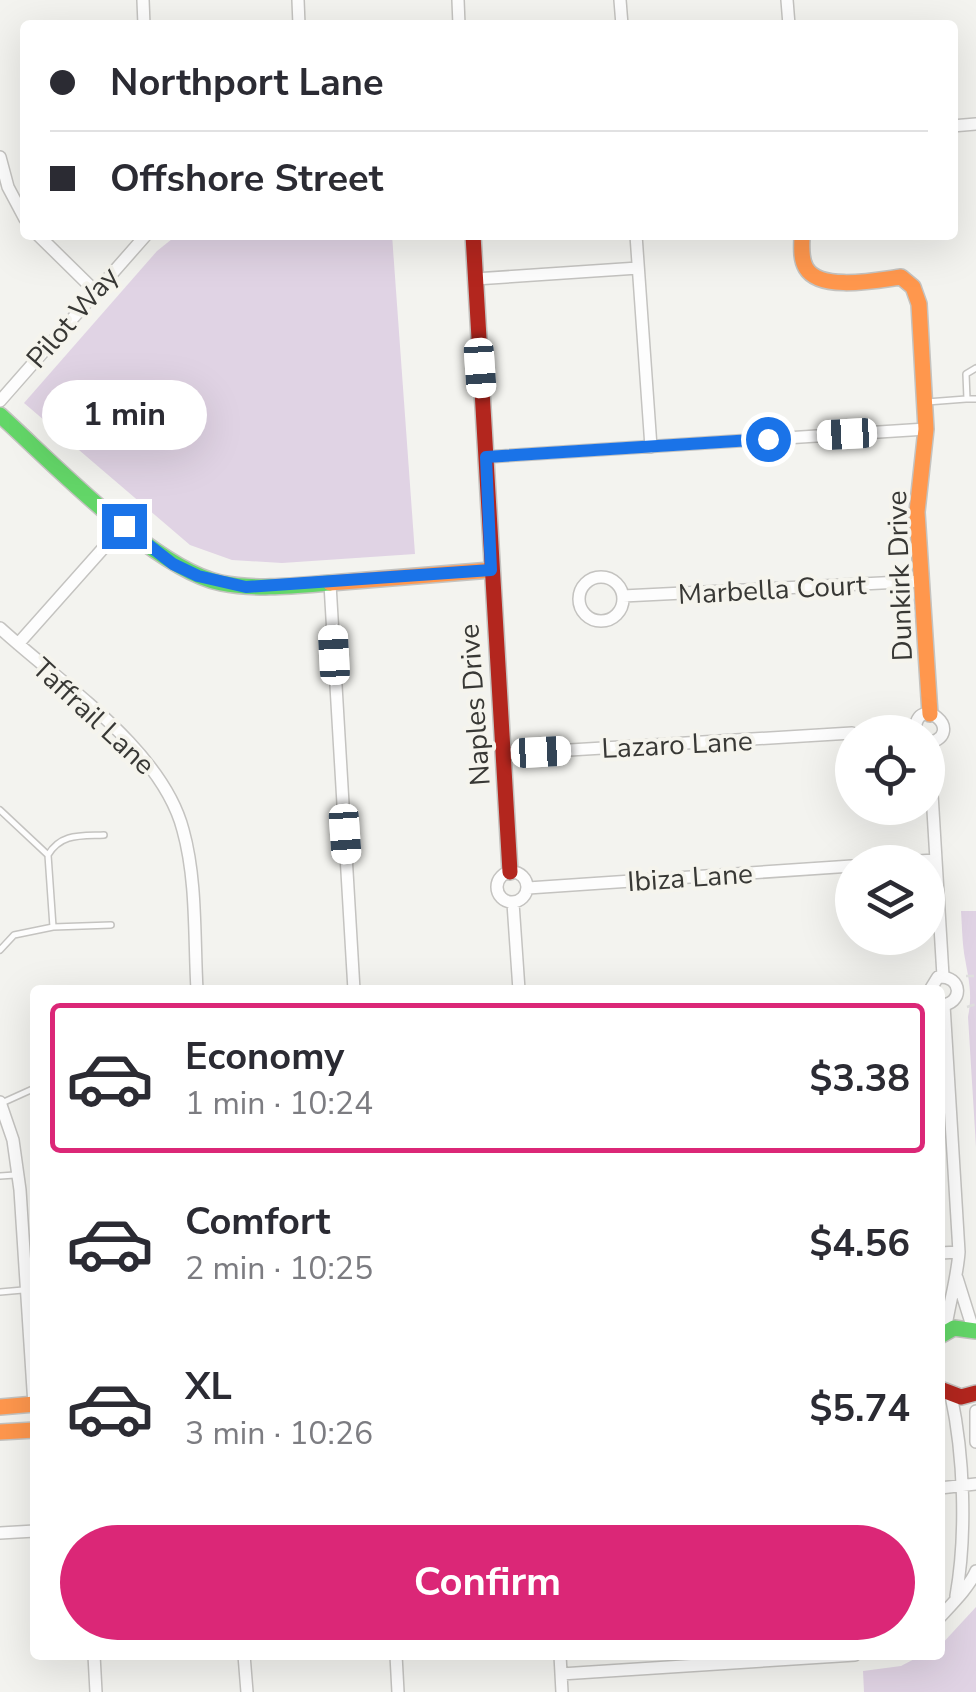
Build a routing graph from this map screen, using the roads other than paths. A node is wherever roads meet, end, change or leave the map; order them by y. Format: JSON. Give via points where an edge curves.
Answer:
{"nodes":[{"id":1,"x":0,"y":157,"type":"edge"},
{"id":2,"x":20,"y":210,"type":"edge"},
{"id":3,"x":43,"y":240,"type":"edge"},
{"id":4,"x":141,"y":240,"type":"edge"},
{"id":5,"x":472,"y":240,"type":"edge"},
{"id":6,"x":636,"y":240,"type":"edge"},
{"id":7,"x":802,"y":240,"type":"edge"},
{"id":8,"x":638,"y":268,"type":"junction"},
{"id":9,"x":475,"y":279,"type":"junction"},
{"id":10,"x":94,"y":291,"type":"junction"},
{"id":11,"x":976,"y":368,"type":"edge"},
{"id":12,"x":966,"y":399,"type":"junction"},
{"id":13,"x":976,"y":399,"type":"edge"},
{"id":14,"x":0,"y":401,"type":"edge"},
{"id":15,"x":924,"y":402,"type":"junction"},
{"id":16,"x":0,"y":414,"type":"edge"},
{"id":17,"x":926,"y":430,"type":"junction"},
{"id":18,"x":651,"y":447,"type":"junction"},
{"id":19,"x":486,"y":457,"type":"junction"},
{"id":20,"x":124,"y":526,"type":"junction"},
{"id":21,"x":491,"y":570,"type":"junction"},
{"id":22,"x":921,"y":581,"type":"junction"},
{"id":23,"x":330,"y":584,"type":"junction"},
{"id":24,"x":623,"y":596,"type":"dead end"},
{"id":25,"x":0,"y":628,"type":"edge"},
{"id":26,"x":18,"y":644,"type":"junction"},
{"id":27,"x":930,"y":714,"type":"joint"},
{"id":28,"x":927,"y":715,"type":"edge"},
{"id":29,"x":835,"y":735,"type":"edge"},
{"id":30,"x":502,"y":754,"type":"junction"},
{"id":31,"x":0,"y":810,"type":"edge"},
{"id":32,"x":104,"y":835,"type":"dead end"},
{"id":33,"x":48,"y":856,"type":"junction"},
{"id":34,"x":835,"y":867,"type":"edge"},
{"id":35,"x":510,"y":872,"type":"junction"},
{"id":36,"x":528,"y":888,"type":"junction"},
{"id":37,"x":512,"y":902,"type":"junction"},
{"id":38,"x":111,"y":925,"type":"dead end"},
{"id":39,"x":53,"y":927,"type":"junction"},
{"id":40,"x":0,"y":950,"type":"edge"},
{"id":41,"x":941,"y":955,"type":"edge"},
{"id":42,"x":942,"y":976,"type":"junction"},
{"id":43,"x":197,"y":985,"type":"edge"},
{"id":44,"x":354,"y":985,"type":"edge"},
{"id":45,"x":519,"y":985,"type":"edge"},
{"id":46,"x":932,"y":985,"type":"edge"},
{"id":47,"x":945,"y":1004,"type":"edge"},
{"id":48,"x":30,"y":1090,"type":"edge"},
{"id":49,"x":945,"y":1093,"type":"edge"},
{"id":50,"x":0,"y":1103,"type":"edge"},
{"id":51,"x":946,"y":1122,"type":"edge"},
{"id":52,"x":18,"y":1174,"type":"junction"},
{"id":53,"x":0,"y":1176,"type":"edge"},
{"id":54,"x":30,"y":1203,"type":"edge"},
{"id":55,"x":21,"y":1204,"type":"junction"},
{"id":56,"x":959,"y":1252,"type":"junction"},
{"id":57,"x":945,"y":1253,"type":"edge"},
{"id":58,"x":957,"y":1278,"type":"junction"},
{"id":59,"x":26,"y":1290,"type":"junction"},
{"id":60,"x":0,"y":1292,"type":"edge"},
{"id":61,"x":30,"y":1309,"type":"edge"},
{"id":62,"x":945,"y":1320,"type":"edge"},
{"id":63,"x":974,"y":1330,"type":"edge"},
{"id":64,"x":945,"y":1333,"type":"edge"},
{"id":65,"x":946,"y":1392,"type":"edge"},
{"id":66,"x":976,"y":1393,"type":"edge"},
{"id":67,"x":30,"y":1404,"type":"edge"},
{"id":68,"x":0,"y":1407,"type":"edge"},
{"id":69,"x":976,"y":1411,"type":"edge"},
{"id":70,"x":30,"y":1430,"type":"edge"},
{"id":71,"x":0,"y":1432,"type":"edge"},
{"id":72,"x":976,"y":1442,"type":"edge"},
{"id":73,"x":976,"y":1484,"type":"edge"},
{"id":74,"x":960,"y":1486,"type":"junction"},
{"id":75,"x":945,"y":1488,"type":"edge"},
{"id":76,"x":30,"y":1531,"type":"edge"},
{"id":77,"x":0,"y":1533,"type":"edge"},
{"id":78,"x":976,"y":1571,"type":"edge"},
{"id":79,"x":956,"y":1596,"type":"junction"},
{"id":80,"x":945,"y":1610,"type":"edge"},
{"id":81,"x":94,"y":1660,"type":"edge"},
{"id":82,"x":244,"y":1660,"type":"edge"},
{"id":83,"x":396,"y":1660,"type":"edge"},
{"id":84,"x":560,"y":1660,"type":"edge"},
{"id":85,"x":778,"y":1660,"type":"edge"},
{"id":86,"x":561,"y":1674,"type":"junction"},
{"id":87,"x":96,"y":1692,"type":"edge"},
{"id":88,"x":246,"y":1692,"type":"edge"},
{"id":89,"x":398,"y":1692,"type":"edge"},
{"id":90,"x":562,"y":1692,"type":"edge"}],
"edges":[{"from":1,"to":2,"type":"street"},
{"from":3,"to":10,"type":"street"},
{"from":4,"to":10,"type":"street","name":"Pilot Way"},
{"from":5,"to":9,"type":"street","name":"Naples Drive"},
{"from":6,"to":8,"type":"street"},
{"from":7,"to":15,"type":"street","name":"Dunkirk Drive","via":[[804,266],[814,278],[900,278],[913,287]]},
{"from":8,"to":9,"type":"street"},
{"from":8,"to":18,"type":"street"},
{"from":9,"to":19,"type":"street","name":"Naples Drive"},
{"from":10,"to":14,"type":"street","name":"Pilot Way"},
{"from":11,"to":12,"type":"lane","via":[[966,374]]},
{"from":12,"to":13,"type":"lane"},
{"from":12,"to":15,"type":"lane"},
{"from":15,"to":17,"type":"street","name":"Dunkirk Drive"},
{"from":16,"to":20,"type":"street"},
{"from":17,"to":18,"type":"street"},
{"from":17,"to":22,"type":"street","name":"Dunkirk Drive","via":[[918,512]]},
{"from":18,"to":19,"type":"street"},
{"from":19,"to":21,"type":"street","name":"Naples Drive"},
{"from":20,"to":23,"type":"street","via":[[173,564],[222,583]]},
{"from":20,"to":26,"type":"street"},
{"from":21,"to":23,"type":"street"},
{"from":21,"to":30,"type":"street","name":"Naples Drive"},
{"from":22,"to":24,"type":"street","name":"Marbella Court"},
{"from":22,"to":27,"type":"street","name":"Dunkirk Drive"},
{"from":23,"to":44,"type":"street"},
{"from":25,"to":26,"type":"street","name":"Taffrail Lane"},
{"from":26,"to":43,"type":"street","name":"Taffrail Lane","via":[[143,756],[173,801],[189,856]]},
{"from":27,"to":28,"type":"street"},
{"from":29,"to":30,"type":"street","name":"Lazaro Lane"},
{"from":30,"to":35,"type":"street","name":"Naples Drive"},
{"from":31,"to":33,"type":"lane"},
{"from":32,"to":33,"type":"lane","via":[[68,836]]},
{"from":33,"to":39,"type":"lane"},
{"from":34,"to":36,"type":"street","name":"Ibiza Lane"},
{"from":35,"to":36,"type":"street"},
{"from":35,"to":37,"type":"street","via":[[501,876],[497,891]]},
{"from":36,"to":37,"type":"street"},
{"from":37,"to":45,"type":"street"},
{"from":38,"to":39,"type":"lane"},
{"from":39,"to":40,"type":"lane","via":[[14,935]]},
{"from":41,"to":42,"type":"street"},
{"from":42,"to":46,"type":"street"},
{"from":42,"to":47,"type":"street","via":[[959,990]]},
{"from":48,"to":50,"type":"lane"},
{"from":49,"to":51,"type":"street"},
{"from":50,"to":52,"type":"street"},
{"from":51,"to":56,"type":"street"},
{"from":52,"to":53,"type":"lane"},
{"from":52,"to":55,"type":"street"},
{"from":54,"to":55,"type":"lane"},
{"from":55,"to":59,"type":"street"},
{"from":56,"to":57,"type":"street"},
{"from":56,"to":58,"type":"street"},
{"from":58,"to":62,"type":"street"},
{"from":58,"to":63,"type":"street"},
{"from":59,"to":60,"type":"lane"},
{"from":59,"to":61,"type":"street"},
{"from":63,"to":64,"type":"street"},
{"from":65,"to":66,"type":"street"},
{"from":65,"to":74,"type":"street","via":[[958,1426]]},
{"from":67,"to":68,"type":"street"},
{"from":69,"to":72,"type":"street"},
{"from":70,"to":71,"type":"street"},
{"from":73,"to":74,"type":"street"},
{"from":74,"to":75,"type":"street"},
{"from":74,"to":79,"type":"street","via":[[963,1556]]},
{"from":76,"to":77,"type":"street"},
{"from":78,"to":79,"type":"street"},
{"from":79,"to":80,"type":"street"},
{"from":81,"to":87,"type":"street"},
{"from":82,"to":88,"type":"street"},
{"from":83,"to":89,"type":"street"},
{"from":84,"to":86,"type":"street"},
{"from":85,"to":86,"type":"street"},
{"from":86,"to":90,"type":"street"}]}
